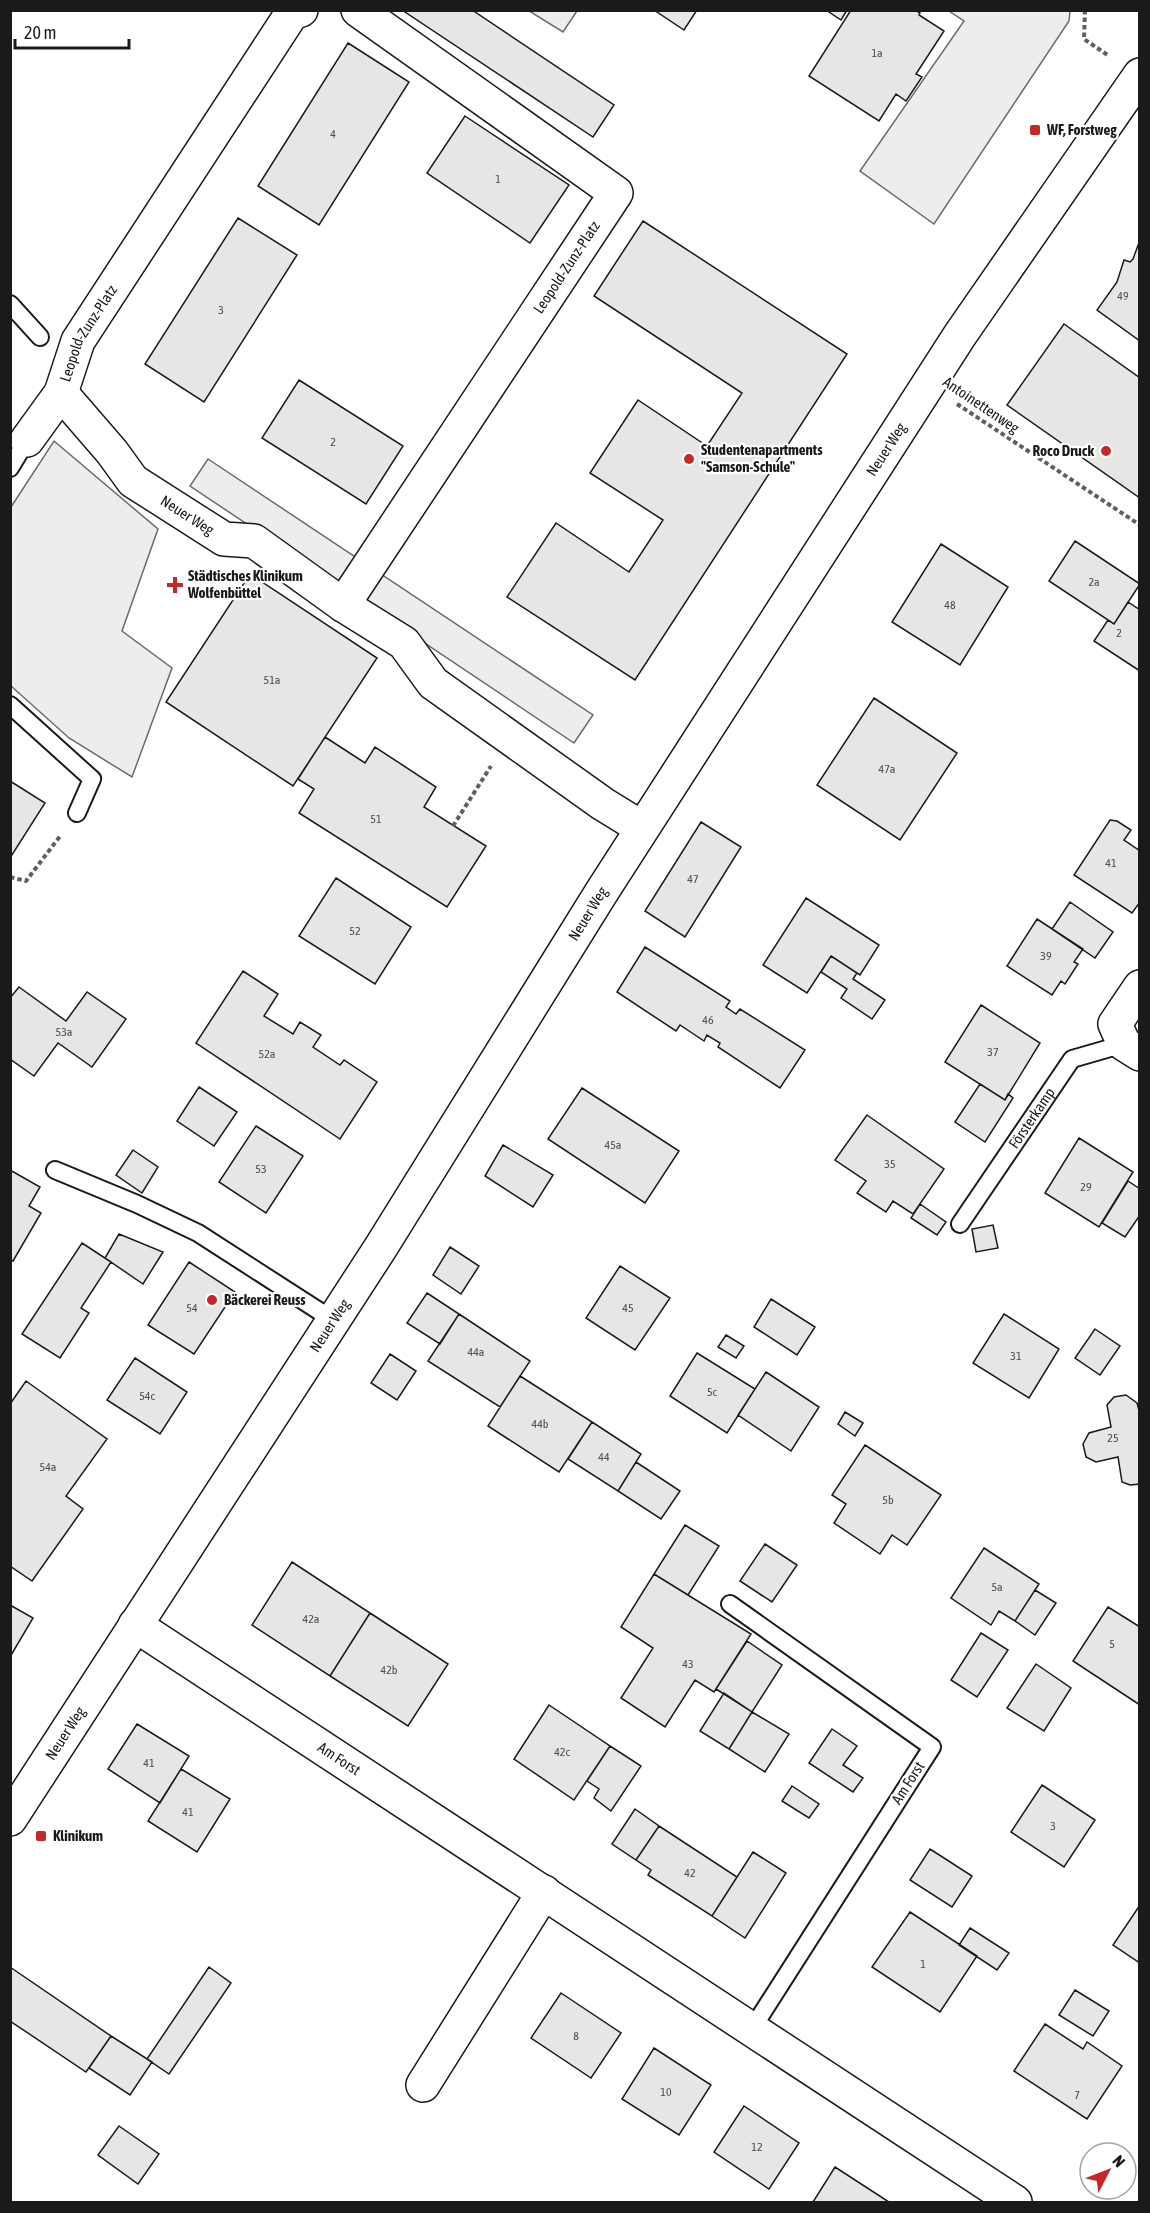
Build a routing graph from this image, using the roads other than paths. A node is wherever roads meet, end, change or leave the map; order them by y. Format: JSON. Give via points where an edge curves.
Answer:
{"nodes":[{"id":1,"x":301,"y":10,"type":"edge"},
{"id":2,"x":358,"y":10,"type":"edge"},
{"id":3,"x":1140,"y":75,"type":"edge"},
{"id":4,"x":10,"y":304,"type":"edge"},
{"id":5,"x":40,"y":337,"type":"dead end"},
{"id":6,"x":60,"y":393,"type":"junction"},
{"id":7,"x":27,"y":440,"type":"joint"},
{"id":8,"x":10,"y":468,"type":"edge"},
{"id":9,"x":343,"y":605,"type":"junction"},
{"id":10,"x":10,"y":705,"type":"edge"},
{"id":11,"x":77,"y":813,"type":"road end"},
{"id":12,"x":642,"y":828,"type":"junction"},
{"id":13,"x":1140,"y":987,"type":"edge"},
{"id":14,"x":1132,"y":1049,"type":"edge"},
{"id":15,"x":55,"y":1170,"type":"dead end"},
{"id":16,"x":960,"y":1224,"type":"dead end"},
{"id":17,"x":333,"y":1320,"type":"junction"},
{"id":18,"x":730,"y":1604,"type":"dead end"},
{"id":19,"x":135,"y":1625,"type":"junction"},
{"id":20,"x":10,"y":1819,"type":"edge"},
{"id":21,"x":544,"y":1892,"type":"junction"},
{"id":22,"x":752,"y":2029,"type":"junction"},
{"id":23,"x":423,"y":2085,"type":"dead end"},
{"id":24,"x":1015,"y":2202,"type":"edge"}],
"edges":[{"from":1,"to":6,"type":"street","name":"Leopold-Zunz-Platz","via":[[292,13],[78,341]]},
{"from":2,"to":9,"type":"street","name":"Leopold-Zunz-Platz","via":[[616,193]]},
{"from":3,"to":12,"type":"street","name":"Neuer Weg","via":[[960,335]]},
{"from":4,"to":5,"type":"lane"},
{"from":6,"to":7,"type":"street"},
{"from":6,"to":9,"type":"street","name":"Neuer Weg","via":[[133,481],[224,539],[254,541]]},
{"from":7,"to":8,"type":"lane"},
{"from":9,"to":12,"type":"street","name":"Neuer Weg","via":[[404,643],[433,683]]},
{"from":10,"to":11,"type":"lane","via":[[92,779]]},
{"from":12,"to":17,"type":"street","name":"Neuer Weg"},
{"from":13,"to":14,"type":"street","name":"Försterkamp","via":[[1115,1024]]},
{"from":14,"to":16,"type":"lane","name":"Försterkamp","via":[[1072,1059]]},
{"from":15,"to":17,"type":"lane","via":[[198,1233]]},
{"from":17,"to":19,"type":"street","name":"Neuer Weg"},
{"from":18,"to":22,"type":"lane","name":"Am Forst","via":[[932,1747]]},
{"from":19,"to":20,"type":"street","name":"Neuer Weg"},
{"from":19,"to":21,"type":"street","name":"Am Forst"},
{"from":21,"to":22,"type":"street","name":"Am Forst"},
{"from":21,"to":23,"type":"street"},
{"from":22,"to":24,"type":"street","name":"Am Forst"}]}
